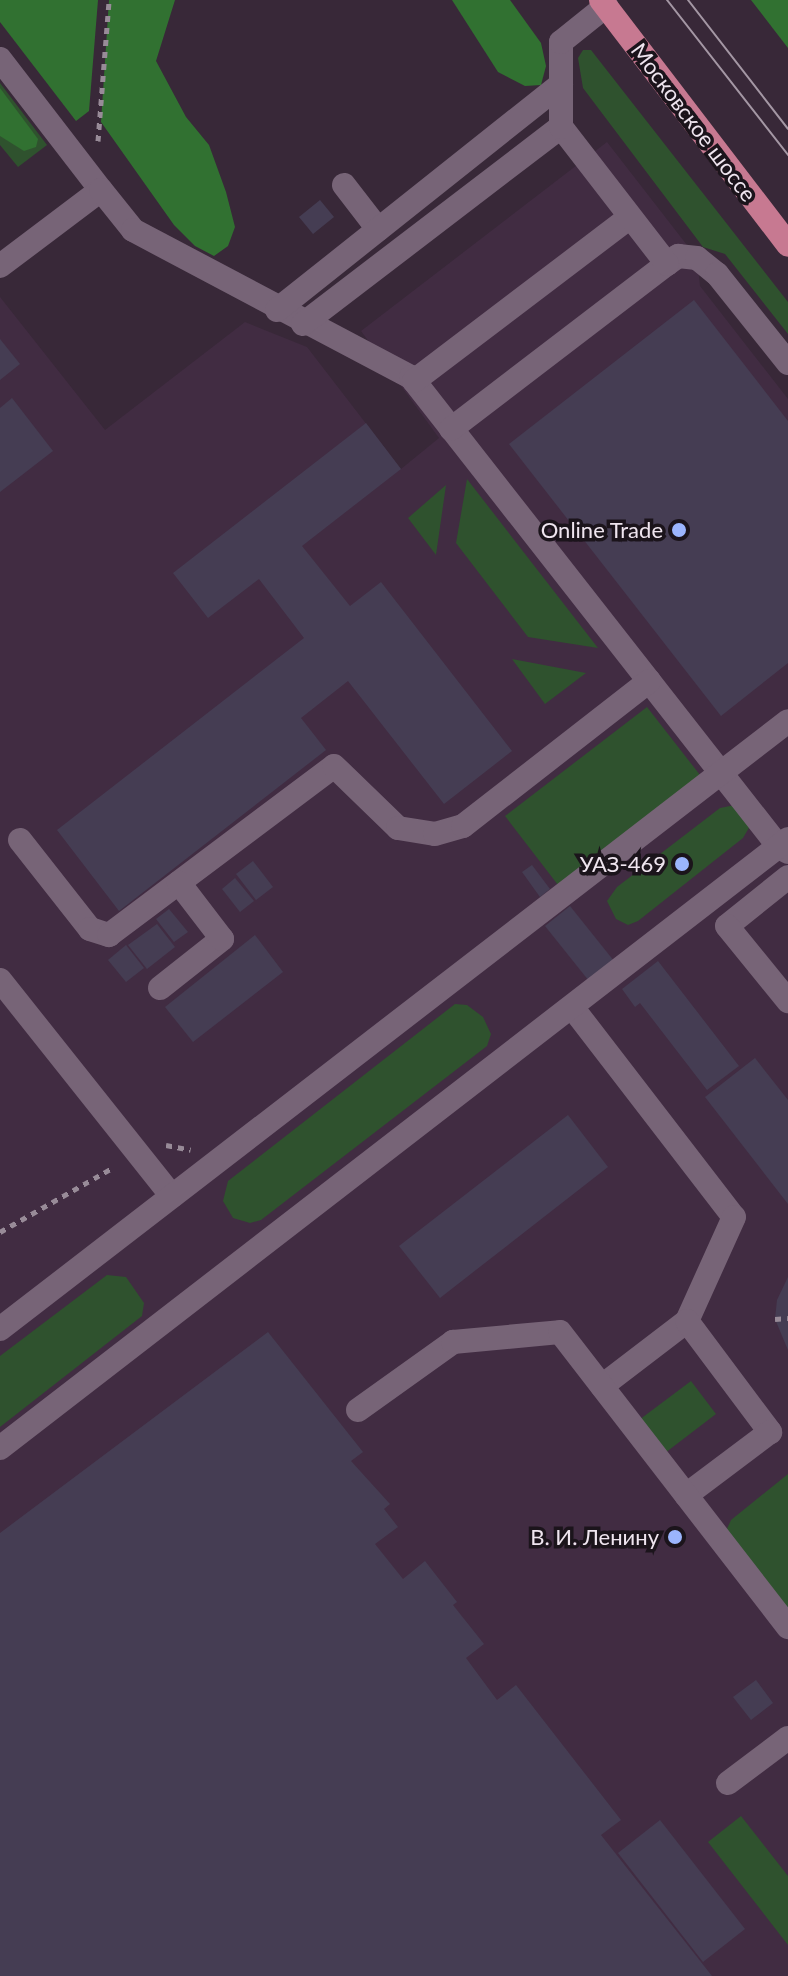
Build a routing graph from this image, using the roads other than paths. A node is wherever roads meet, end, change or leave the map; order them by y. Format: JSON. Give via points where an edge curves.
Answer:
{"nodes":[{"id":1,"x":603,"y":3,"type":"edge"},
{"id":2,"x":0,"y":59,"type":"edge"},
{"id":3,"x":561,"y":84,"type":"junction"},
{"id":4,"x":561,"y":127,"type":"junction"},
{"id":5,"x":344,"y":185,"type":"dead end"},
{"id":6,"x":98,"y":186,"type":"junction"},
{"id":7,"x":630,"y":217,"type":"junction"},
{"id":8,"x":378,"y":229,"type":"junction"},
{"id":9,"x":788,"y":245,"type":"edge"},
{"id":10,"x":667,"y":264,"type":"junction"},
{"id":11,"x":0,"y":266,"type":"edge"},
{"id":12,"x":277,"y":310,"type":"junction"},
{"id":13,"x":303,"y":324,"type":"junction"},
{"id":14,"x":788,"y":363,"type":"edge"},
{"id":15,"x":414,"y":381,"type":"junction"},
{"id":16,"x":451,"y":429,"type":"junction"},
{"id":17,"x":649,"y":681,"type":"junction"},
{"id":18,"x":788,"y":721,"type":"edge"},
{"id":19,"x":721,"y":774,"type":"junction"},
{"id":20,"x":20,"y":840,"type":"dead end"},
{"id":21,"x":785,"y":846,"type":"edge"},
{"id":22,"x":788,"y":877,"type":"edge"},
{"id":23,"x":179,"y":883,"type":"junction"},
{"id":24,"x":0,"y":980,"type":"edge"},
{"id":25,"x":160,"y":988,"type":"dead end"},
{"id":26,"x":788,"y":1001,"type":"edge"},
{"id":27,"x":572,"y":1007,"type":"junction"},
{"id":28,"x":172,"y":1196,"type":"junction"},
{"id":29,"x":687,"y":1321,"type":"junction"},
{"id":30,"x":0,"y":1329,"type":"edge"},
{"id":31,"x":602,"y":1386,"type":"junction"},
{"id":32,"x":358,"y":1410,"type":"dead end"},
{"id":33,"x":0,"y":1448,"type":"edge"},
{"id":34,"x":686,"y":1495,"type":"junction"},
{"id":35,"x":788,"y":1627,"type":"edge"},
{"id":36,"x":788,"y":1738,"type":"edge"},
{"id":37,"x":728,"y":1783,"type":"dead end"}],
"edges":[{"from":1,"to":3,"type":"lane","via":[[561,42]]},
{"from":1,"to":9,"type":"main road","name":"Московское шоссе"},
{"from":2,"to":6,"type":"lane"},
{"from":3,"to":4,"type":"lane"},
{"from":3,"to":8,"type":"lane"},
{"from":4,"to":7,"type":"lane"},
{"from":4,"to":13,"type":"lane"},
{"from":5,"to":8,"type":"lane"},
{"from":6,"to":11,"type":"lane"},
{"from":6,"to":12,"type":"lane","via":[[133,230]]},
{"from":7,"to":10,"type":"lane"},
{"from":7,"to":15,"type":"lane"},
{"from":8,"to":12,"type":"lane"},
{"from":10,"to":14,"type":"lane","via":[[678,256],[697,258],[717,274]]},
{"from":10,"to":16,"type":"lane"},
{"from":12,"to":13,"type":"lane"},
{"from":13,"to":15,"type":"lane"},
{"from":15,"to":16,"type":"lane"},
{"from":16,"to":17,"type":"lane"},
{"from":17,"to":19,"type":"lane"},
{"from":17,"to":23,"type":"lane","via":[[463,826],[435,834],[398,828],[334,766]]},
{"from":18,"to":19,"type":"lane"},
{"from":19,"to":21,"type":"lane"},
{"from":19,"to":28,"type":"lane"},
{"from":20,"to":23,"type":"lane","via":[[90,929],[109,935]]},
{"from":21,"to":27,"type":"lane"},
{"from":22,"to":26,"type":"lane","via":[[727,926]]},
{"from":23,"to":25,"type":"lane","via":[[222,939]]},
{"from":24,"to":28,"type":"lane"},
{"from":27,"to":29,"type":"lane","via":[[734,1217]]},
{"from":27,"to":33,"type":"lane"},
{"from":28,"to":30,"type":"lane"},
{"from":29,"to":31,"type":"lane"},
{"from":29,"to":34,"type":"lane","via":[[770,1432]]},
{"from":31,"to":32,"type":"lane","via":[[560,1332],[453,1342]]},
{"from":31,"to":34,"type":"lane"},
{"from":34,"to":35,"type":"lane"},
{"from":36,"to":37,"type":"lane"}]}
